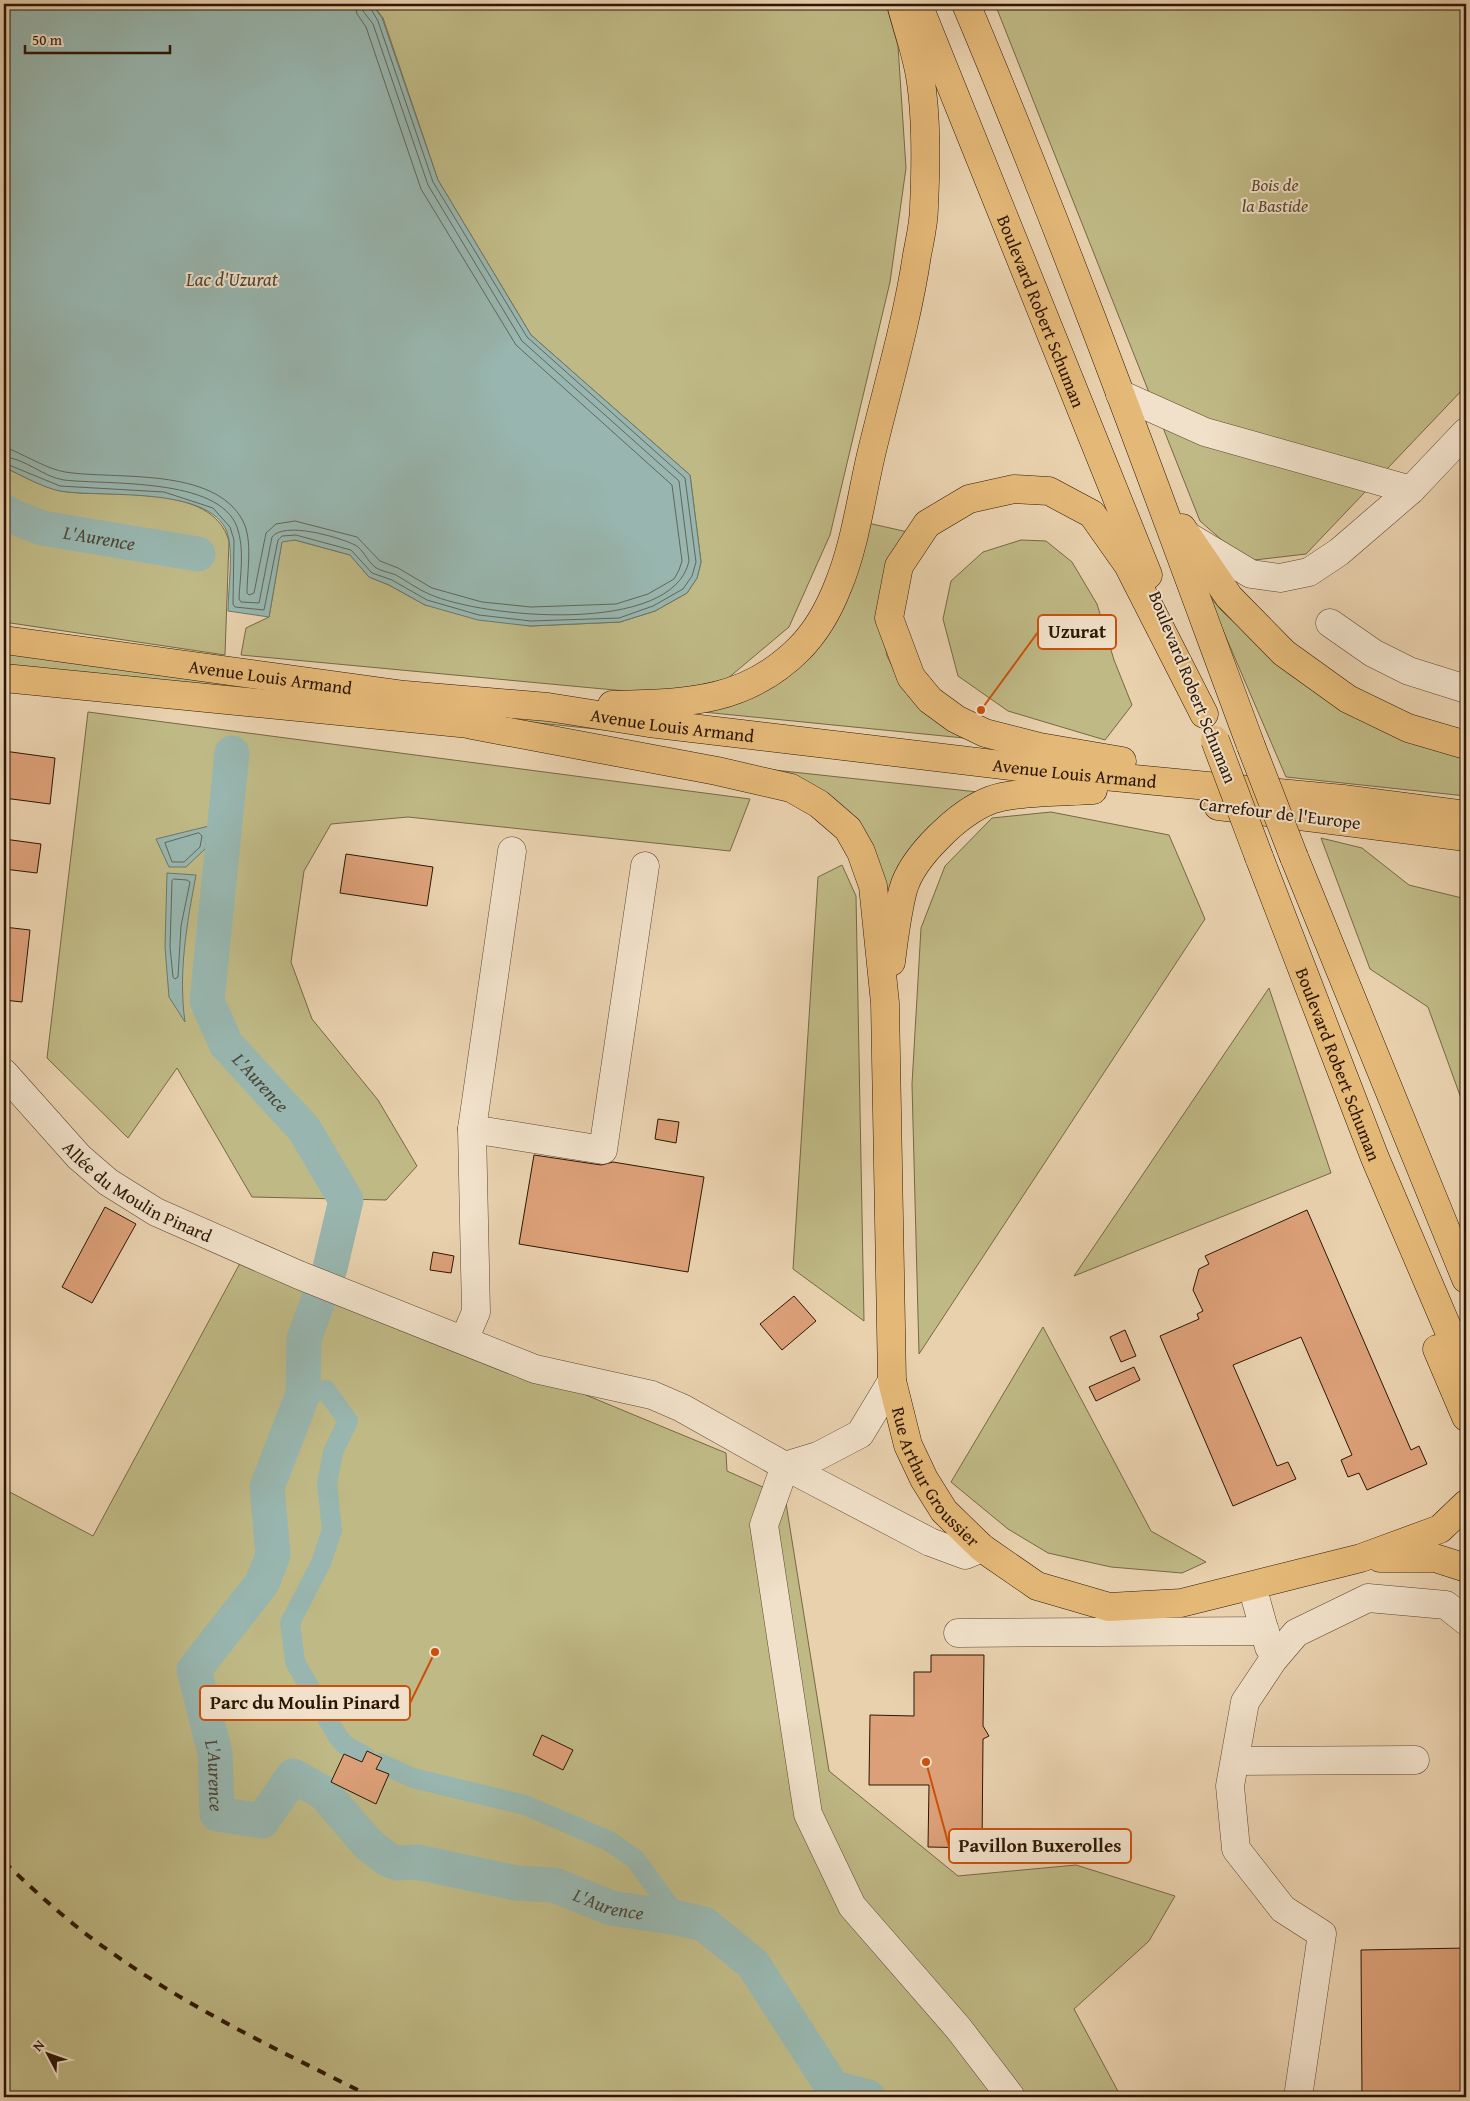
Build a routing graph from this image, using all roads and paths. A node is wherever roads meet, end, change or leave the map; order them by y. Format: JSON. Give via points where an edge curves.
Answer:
{"nodes":[{"id":1,"x":901,"y":4,"type":"edge"},
{"id":2,"x":918,"y":4,"type":"edge"},
{"id":3,"x":966,"y":4,"type":"edge"},
{"id":4,"x":1120,"y":394,"type":"junction"},
{"id":5,"x":1466,"y":432,"type":"edge"},
{"id":6,"x":1411,"y":490,"type":"junction"},
{"id":7,"x":1186,"y":535,"type":"junction"},
{"id":8,"x":1330,"y":623,"type":"dead end"},
{"id":9,"x":4,"y":640,"type":"edge"},
{"id":10,"x":4,"y":678,"type":"edge"},
{"id":11,"x":1466,"y":689,"type":"edge"},
{"id":12,"x":548,"y":707,"type":"junction"},
{"id":13,"x":1204,"y":714,"type":"junction"},
{"id":14,"x":472,"y":725,"type":"junction"},
{"id":15,"x":1466,"y":745,"type":"edge"},
{"id":16,"x":1093,"y":790,"type":"junction"},
{"id":17,"x":1343,"y":799,"type":"junction"},
{"id":18,"x":1466,"y":815,"type":"edge"},
{"id":19,"x":1466,"y":837,"type":"edge"},
{"id":20,"x":512,"y":851,"type":"dead end"},
{"id":21,"x":645,"y":866,"type":"dead end"},
{"id":22,"x":885,"y":1003,"type":"junction"},
{"id":23,"x":4,"y":1072,"type":"edge"},
{"id":24,"x":1395,"y":1106,"type":"junction"},
{"id":25,"x":472,"y":1129,"type":"junction"},
{"id":26,"x":1375,"y":1158,"type":"junction"},
{"id":27,"x":1466,"y":1229,"type":"edge"},
{"id":28,"x":1466,"y":1279,"type":"edge"},
{"id":29,"x":464,"y":1340,"type":"junction"},
{"id":30,"x":1466,"y":1371,"type":"edge"},
{"id":31,"x":892,"y":1381,"type":"junction"},
{"id":32,"x":1466,"y":1417,"type":"edge"},
{"id":33,"x":785,"y":1466,"type":"junction"},
{"id":34,"x":1466,"y":1504,"type":"edge"},
{"id":35,"x":982,"y":1548,"type":"junction"},
{"id":36,"x":1361,"y":1558,"type":"junction"},
{"id":37,"x":1466,"y":1568,"type":"edge"},
{"id":38,"x":1252,"y":1586,"type":"junction"},
{"id":39,"x":1466,"y":1621,"type":"edge"},
{"id":40,"x":1265,"y":1630,"type":"junction"},
{"id":41,"x":958,"y":1633,"type":"dead end"},
{"id":42,"x":1272,"y":1660,"type":"junction"},
{"id":43,"x":1414,"y":1760,"type":"dead end"},
{"id":44,"x":1235,"y":1761,"type":"junction"},
{"id":45,"x":1011,"y":2097,"type":"edge"},
{"id":46,"x":1298,"y":2097,"type":"edge"}],
"edges":[{"from":1,"to":12,"type":"main road","via":[[920,76],[925,141],[924,210],[914,276],[850,547],[838,587],[821,622],[799,649],[773,670],[714,698],[685,703]]},
{"from":2,"to":13,"type":"main road","name":"Boulevard Robert Schuman"},
{"from":3,"to":4,"type":"main road","name":"Boulevard Robert Schuman"},
{"from":4,"to":6,"type":"street","via":[[1205,432]]},
{"from":4,"to":7,"type":"main road"},
{"from":4,"to":24,"type":"main road","name":"Boulevard Robert Schuman","bridge":true,"via":[[1251,746]]},
{"from":5,"to":6,"type":"street"},
{"from":6,"to":7,"type":"street","via":[[1340,552],[1310,572],[1280,578],[1250,574]]},
{"from":7,"to":15,"type":"main road","via":[[1229,597],[1284,653],[1348,699],[1408,728]]},
{"from":8,"to":11,"type":"street","via":[[1373,653],[1402,668]]},
{"from":9,"to":12,"type":"main road","name":"Avenue Louis Armand","via":[[405,695]]},
{"from":10,"to":14,"type":"main road","name":"Avenue Louis Armand"},
{"from":12,"to":17,"type":"main road","name":"Avenue Louis Armand","via":[[649,724],[1042,770]]},
{"from":13,"to":17,"type":"main road","via":[[1128,565],[1092,514],[1049,491],[1014,489],[969,499],[927,524],[900,566],[890,618],[911,677],[930,700],[956,719],[985,733],[1040,747]]},
{"from":13,"to":26,"type":"main road","name":"Boulevard Robert Schuman","bridge":true},
{"from":14,"to":16,"type":"main road","name":"Avenue Louis Armand","via":[[698,745],[827,763]]},
{"from":14,"to":22,"type":"main road","via":[[717,770],[791,788],[819,804],[848,829],[861,852],[873,886]]},
{"from":16,"to":19,"type":"main road","name":"Carrefour de l'Europe"},
{"from":16,"to":22,"type":"main road","via":[[1036,793],[991,800],[954,821],[924,852],[903,888]]},
{"from":17,"to":18,"type":"main road","name":"Carrefour de l'Europe"},
{"from":20,"to":25,"type":"street"},
{"from":21,"to":25,"type":"street","via":[[603,1150]]},
{"from":22,"to":31,"type":"main road","name":"Rue Arthur Groussier"},
{"from":23,"to":29,"type":"street","name":"Allée du Moulin Pinard","via":[[79,1157],[108,1182],[156,1212],[299,1275]]},
{"from":24,"to":27,"type":"main road"},
{"from":24,"to":28,"type":"main road","name":"Boulevard Robert Schuman"},
{"from":25,"to":29,"type":"street","via":[[476,1312]]},
{"from":26,"to":30,"type":"main road","name":"Boulevard Robert Schuman"},
{"from":26,"to":32,"type":"main road","via":[[1421,1313]]},
{"from":29,"to":33,"type":"street","name":"Allée du Moulin Pinard","via":[[535,1369],[652,1395],[682,1408]]},
{"from":31,"to":33,"type":"street","via":[[860,1434],[818,1456]]},
{"from":31,"to":35,"type":"main road","name":"Rue Arthur Groussier","via":[[908,1445],[924,1478],[944,1511]]},
{"from":33,"to":35,"type":"street","name":"Allée du Moulin Pinard","via":[[930,1542],[965,1556]]},
{"from":33,"to":45,"type":"street","via":[[764,1525],[808,1814],[852,1906],[959,2029]]},
{"from":34,"to":36,"type":"main road","via":[[1440,1529]]},
{"from":35,"to":38,"type":"main road","name":"Rue Arthur Groussier","via":[[1037,1586],[1109,1607],[1181,1603]]},
{"from":36,"to":37,"type":"main road","via":[[1435,1558]]},
{"from":36,"to":38,"type":"main road","name":"Rue Arthur Groussier"},
{"from":38,"to":40,"type":"street"},
{"from":39,"to":42,"type":"street","via":[[1446,1605],[1368,1598],[1296,1633]]},
{"from":40,"to":41,"type":"street"},
{"from":40,"to":42,"type":"street"},
{"from":42,"to":44,"type":"street","via":[[1245,1702]]},
{"from":43,"to":44,"type":"street"},
{"from":44,"to":46,"type":"street","via":[[1230,1786],[1236,1849],[1283,1909],[1322,1934]]}]}
